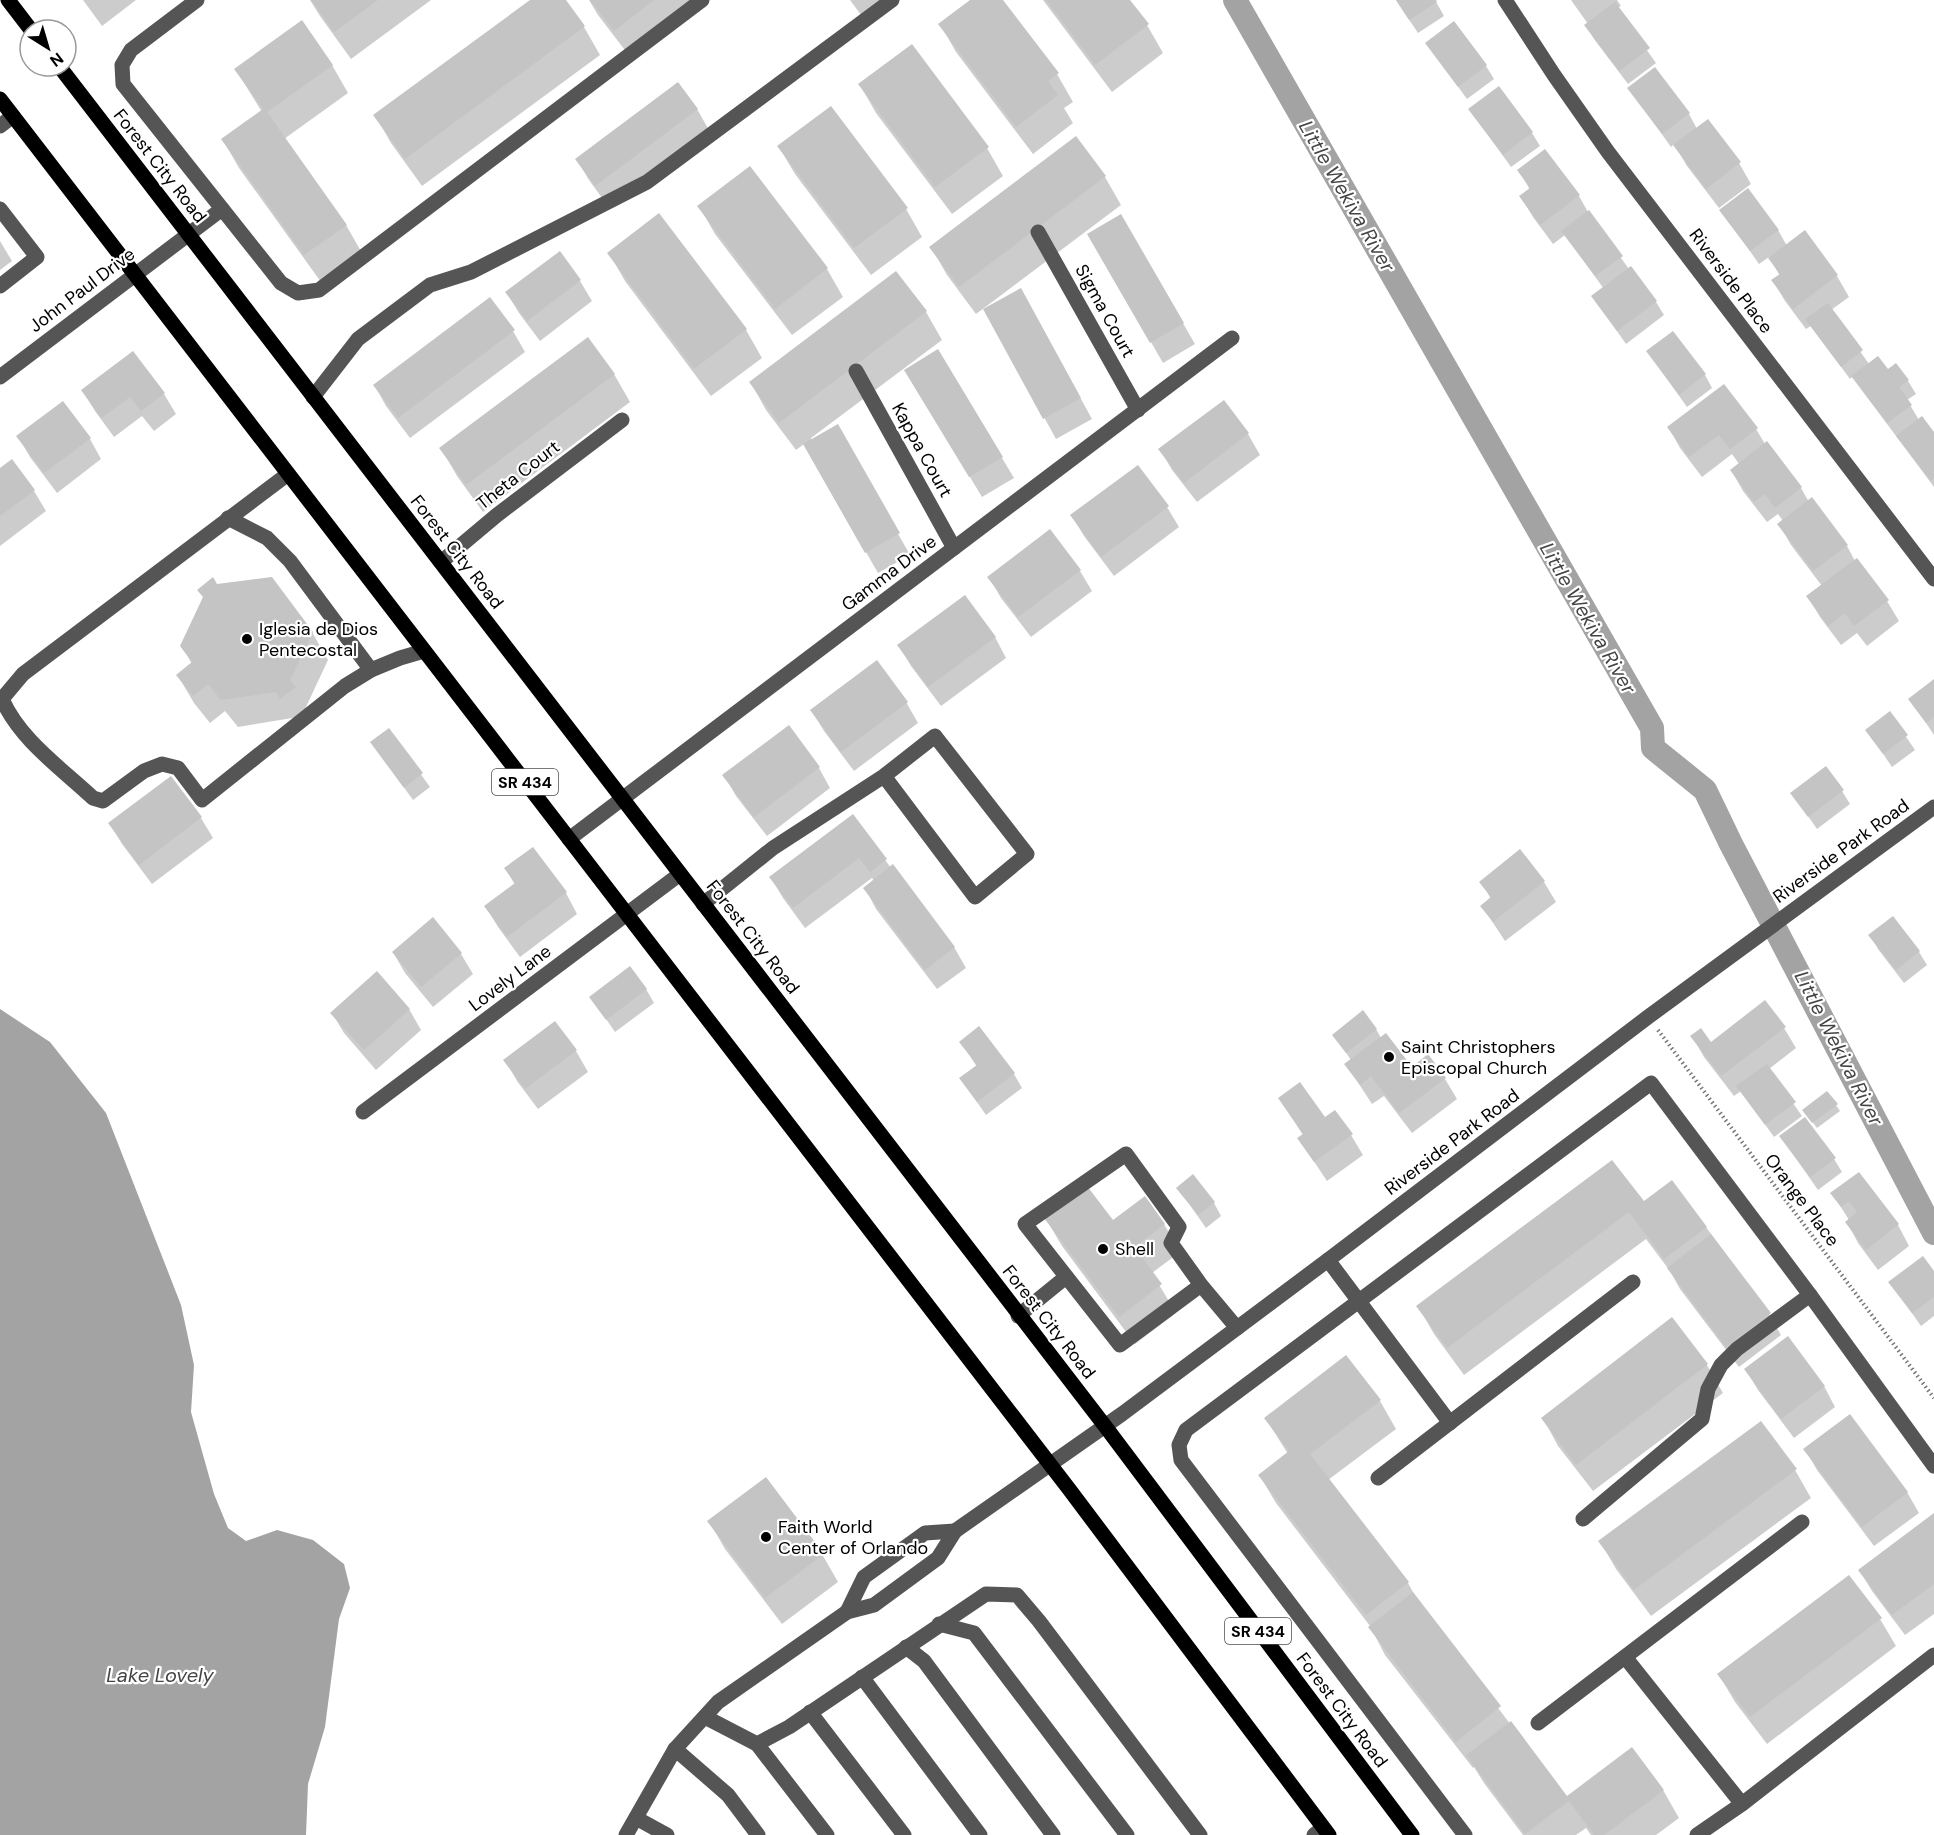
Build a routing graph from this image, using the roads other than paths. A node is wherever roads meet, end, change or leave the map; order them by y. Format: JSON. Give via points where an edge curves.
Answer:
{"nodes":[{"id":1,"x":8,"y":0,"type":"edge"},
{"id":2,"x":197,"y":0,"type":"edge"},
{"id":3,"x":702,"y":0,"type":"edge"},
{"id":4,"x":892,"y":0,"type":"edge"},
{"id":5,"x":1505,"y":0,"type":"edge"},
{"id":6,"x":22,"y":18,"type":"edge"},
{"id":7,"x":68,"y":78,"type":"edge"},
{"id":8,"x":0,"y":99,"type":"edge"},
{"id":9,"x":13,"y":116,"type":"junction"},
{"id":10,"x":0,"y":126,"type":"edge"},
{"id":11,"x":0,"y":209,"type":"edge"},
{"id":12,"x":222,"y":209,"type":"junction"},
{"id":13,"x":1038,"y":232,"type":"dead end"},
{"id":14,"x":188,"y":234,"type":"junction"},
{"id":15,"x":135,"y":275,"type":"junction"},
{"id":16,"x":0,"y":286,"type":"edge"},
{"id":17,"x":1232,"y":339,"type":"dead end"},
{"id":18,"x":856,"y":371,"type":"dead end"},
{"id":19,"x":0,"y":377,"type":"edge"},
{"id":20,"x":313,"y":397,"type":"junction"},
{"id":21,"x":1138,"y":410,"type":"junction"},
{"id":22,"x":622,"y":420,"type":"dead end"},
{"id":23,"x":288,"y":474,"type":"junction"},
{"id":24,"x":228,"y":518,"type":"junction"},
{"id":25,"x":954,"y":548,"type":"junction"},
{"id":26,"x":441,"y":562,"type":"junction"},
{"id":27,"x":1934,"y":579,"type":"edge"},
{"id":28,"x":424,"y":651,"type":"junction"},
{"id":29,"x":371,"y":670,"type":"junction"},
{"id":30,"x":884,"y":776,"type":"junction"},
{"id":31,"x":622,"y":799,"type":"junction"},
{"id":32,"x":1934,"y":807,"type":"edge"},
{"id":33,"x":569,"y":839,"type":"junction"},
{"id":34,"x":680,"y":874,"type":"junction"},
{"id":35,"x":703,"y":904,"type":"junction"},
{"id":36,"x":627,"y":914,"type":"junction"},
{"id":37,"x":363,"y":1112,"type":"dead end"},
{"id":38,"x":1328,"y":1260,"type":"junction"},
{"id":39,"x":1066,"y":1277,"type":"junction"},
{"id":40,"x":1633,"y":1282,"type":"dead end"},
{"id":41,"x":1201,"y":1285,"type":"junction"},
{"id":42,"x":1810,"y":1295,"type":"junction"},
{"id":43,"x":1358,"y":1301,"type":"junction"},
{"id":44,"x":1018,"y":1316,"type":"junction"},
{"id":45,"x":1237,"y":1328,"type":"junction"},
{"id":46,"x":1450,"y":1423,"type":"junction"},
{"id":47,"x":1104,"y":1426,"type":"junction"},
{"id":48,"x":1050,"y":1465,"type":"junction"},
{"id":49,"x":1934,"y":1466,"type":"edge"},
{"id":50,"x":1378,"y":1478,"type":"dead end"},
{"id":51,"x":1583,"y":1519,"type":"dead end"},
{"id":52,"x":1802,"y":1522,"type":"dead end"},
{"id":53,"x":955,"y":1531,"type":"junction"},
{"id":54,"x":847,"y":1612,"type":"junction"},
{"id":55,"x":939,"y":1624,"type":"junction"},
{"id":56,"x":906,"y":1647,"type":"junction"},
{"id":57,"x":1934,"y":1655,"type":"edge"},
{"id":58,"x":1624,"y":1657,"type":"junction"},
{"id":59,"x":861,"y":1677,"type":"junction"},
{"id":60,"x":810,"y":1712,"type":"junction"},
{"id":61,"x":705,"y":1717,"type":"junction"},
{"id":62,"x":1538,"y":1723,"type":"dead end"},
{"id":63,"x":757,"y":1744,"type":"junction"},
{"id":64,"x":675,"y":1749,"type":"junction"},
{"id":65,"x":1742,"y":1804,"type":"junction"},
{"id":66,"x":636,"y":1818,"type":"junction"},
{"id":67,"x":1322,"y":1833,"type":"edge"},
{"id":68,"x":626,"y":1835,"type":"edge"},
{"id":69,"x":667,"y":1835,"type":"edge"},
{"id":70,"x":758,"y":1835,"type":"edge"},
{"id":71,"x":827,"y":1835,"type":"edge"},
{"id":72,"x":904,"y":1835,"type":"edge"},
{"id":73,"x":980,"y":1835,"type":"edge"},
{"id":74,"x":1053,"y":1835,"type":"edge"},
{"id":75,"x":1127,"y":1835,"type":"edge"},
{"id":76,"x":1200,"y":1835,"type":"edge"},
{"id":77,"x":1412,"y":1835,"type":"edge"},
{"id":78,"x":1465,"y":1835,"type":"edge"},
{"id":79,"x":1697,"y":1835,"type":"edge"}],
"edges":[{"from":1,"to":6,"type":"main road"},
{"from":2,"to":12,"type":"street","via":[[131,50],[122,65],[123,84]]},
{"from":3,"to":12,"type":"street","via":[[319,290],[298,293],[281,283]]},
{"from":4,"to":20,"type":"street","via":[[648,182],[471,272],[430,285],[358,339]]},
{"from":5,"to":27,"type":"street","name":"Riverside Place","via":[[1608,152]]},
{"from":7,"to":14,"type":"main road","name":"Forest City Road","number":"SR 434"},
{"from":8,"to":9,"type":"main road","number":"SR 434"},
{"from":9,"to":10,"type":"street"},
{"from":9,"to":15,"type":"main road","number":"SR 434"},
{"from":11,"to":16,"type":"street","via":[[37,257]]},
{"from":12,"to":14,"type":"street","name":"John Paul Drive"},
{"from":13,"to":21,"type":"street","name":"Sigma Court"},
{"from":14,"to":15,"type":"street","name":"John Paul Drive"},
{"from":14,"to":20,"type":"main road","name":"Forest City Road","number":"SR 434"},
{"from":15,"to":19,"type":"street","name":"John Paul Drive"},
{"from":15,"to":23,"type":"main road","number":"SR 434"},
{"from":17,"to":21,"type":"street","name":"Gamma Drive"},
{"from":18,"to":25,"type":"street","name":"Kappa Court"},
{"from":20,"to":26,"type":"main road","name":"Forest City Road","number":"SR 434"},
{"from":21,"to":25,"type":"street","name":"Gamma Drive"},
{"from":22,"to":26,"type":"street","name":"Theta Court"},
{"from":23,"to":24,"type":"street"},
{"from":23,"to":28,"type":"main road","number":"SR 434"},
{"from":24,"to":29,"type":"street","via":[[267,538],[290,561]]},
{"from":24,"to":29,"type":"street","via":[[23,674],[2,699],[23,734],[93,798],[104,801],[144,771],[162,764],[178,768],[202,800],[345,686]]},
{"from":25,"to":31,"type":"street","name":"Gamma Drive"},
{"from":26,"to":31,"type":"main road","name":"Forest City Road","number":"SR 434"},
{"from":28,"to":29,"type":"street"},
{"from":28,"to":33,"type":"main road","number":"SR 434"},
{"from":30,"to":30,"type":"street","via":[[975,897],[1027,854],[934,736]]},
{"from":30,"to":35,"type":"street","via":[[772,848]]},
{"from":31,"to":33,"type":"street","name":"Gamma Drive"},
{"from":31,"to":34,"type":"main road","name":"Forest City Road","number":"SR 434"},
{"from":32,"to":38,"type":"street","name":"Riverside Park Road","via":[[1648,1017]]},
{"from":33,"to":36,"type":"main road","number":"SR 434"},
{"from":34,"to":35,"type":"main road","name":"Forest City Road","number":"SR 434"},
{"from":34,"to":36,"type":"street","name":"Lovely Lane"},
{"from":35,"to":44,"type":"main road","name":"Forest City Road","number":"SR 434"},
{"from":36,"to":37,"type":"street","name":"Lovely Lane"},
{"from":36,"to":48,"type":"main road","number":"SR 434"},
{"from":38,"to":43,"type":"street"},
{"from":38,"to":45,"type":"street","name":"Riverside Park Road"},
{"from":39,"to":41,"type":"street","via":[[1120,1346]]},
{"from":39,"to":41,"type":"street","via":[[1025,1224],[1126,1154],[1179,1227],[1171,1243]]},
{"from":39,"to":44,"type":"street"},
{"from":40,"to":46,"type":"street"},
{"from":41,"to":45,"type":"street"},
{"from":42,"to":43,"type":"street","via":[[1651,1083]]},
{"from":42,"to":49,"type":"street"},
{"from":42,"to":51,"type":"street","via":[[1737,1349],[1721,1365],[1708,1389],[1702,1419]]},
{"from":43,"to":46,"type":"street"},
{"from":43,"to":78,"type":"street","via":[[1186,1430],[1179,1445],[1181,1460]]},
{"from":44,"to":47,"type":"main road","name":"Forest City Road","number":"SR 434"},
{"from":45,"to":47,"type":"street","name":"Riverside Park Road"},
{"from":46,"to":50,"type":"street"},
{"from":47,"to":48,"type":"street","name":"Riverside Park Road"},
{"from":47,"to":77,"type":"main road","name":"Forest City Road","number":"SR 434"},
{"from":48,"to":53,"type":"street","name":"Riverside Park Road"},
{"from":48,"to":67,"type":"main road","number":"SR 434"},
{"from":52,"to":58,"type":"street"},
{"from":53,"to":54,"type":"street","via":[[938,1558],[874,1605]]},
{"from":53,"to":54,"type":"street","via":[[925,1533],[864,1577]]},
{"from":54,"to":61,"type":"street","via":[[718,1702]]},
{"from":55,"to":56,"type":"street"},
{"from":55,"to":75,"type":"street","via":[[974,1633]]},
{"from":55,"to":76,"type":"street","via":[[986,1594],[1017,1595]]},
{"from":56,"to":59,"type":"street"},
{"from":56,"to":74,"type":"street","via":[[924,1661]]},
{"from":57,"to":65,"type":"street"},
{"from":58,"to":62,"type":"street"},
{"from":58,"to":65,"type":"street"},
{"from":59,"to":60,"type":"street"},
{"from":59,"to":73,"type":"street"},
{"from":60,"to":63,"type":"street"},
{"from":60,"to":72,"type":"street"},
{"from":61,"to":63,"type":"street"},
{"from":61,"to":64,"type":"street"},
{"from":63,"to":71,"type":"street"},
{"from":64,"to":66,"type":"street"},
{"from":64,"to":70,"type":"street","via":[[728,1795]]},
{"from":65,"to":79,"type":"street"},
{"from":66,"to":68,"type":"street"},
{"from":66,"to":69,"type":"street"}]}
